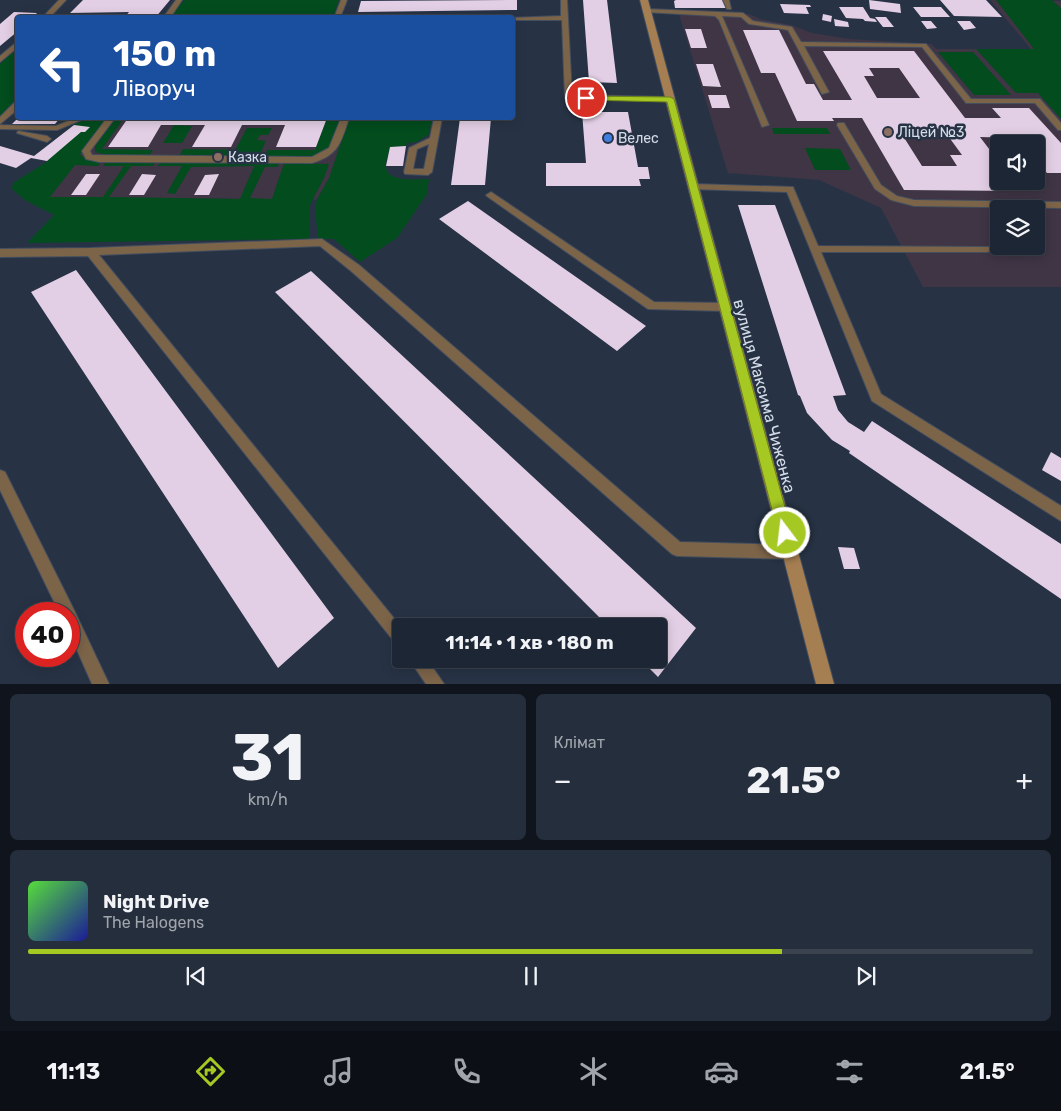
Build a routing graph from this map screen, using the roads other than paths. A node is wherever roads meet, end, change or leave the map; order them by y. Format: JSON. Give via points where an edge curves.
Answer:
{"nodes":[{"id":1,"x":63,"y":0,"type":"edge"},
{"id":2,"x":179,"y":0,"type":"edge"},
{"id":3,"x":344,"y":0,"type":"edge"},
{"id":4,"x":564,"y":0,"type":"edge"},
{"id":5,"x":726,"y":0,"type":"edge"},
{"id":6,"x":645,"y":6,"type":"edge"},
{"id":7,"x":729,"y":8,"type":"dead end"},
{"id":8,"x":48,"y":15,"type":"edge"},
{"id":9,"x":168,"y":15,"type":"edge"},
{"id":10,"x":338,"y":15,"type":"edge"},
{"id":11,"x":718,"y":15,"type":"junction"},
{"id":12,"x":515,"y":18,"type":"edge"},
{"id":13,"x":565,"y":18,"type":"junction"},
{"id":14,"x":799,"y":44,"type":"junction"},
{"id":15,"x":15,"y":46,"type":"edge"},
{"id":16,"x":0,"y":60,"type":"edge"},
{"id":17,"x":825,"y":92,"type":"dead end"},
{"id":18,"x":670,"y":99,"type":"junction"},
{"id":19,"x":15,"y":107,"type":"edge"},
{"id":20,"x":77,"y":120,"type":"edge"},
{"id":21,"x":109,"y":120,"type":"edge"},
{"id":22,"x":344,"y":120,"type":"edge"},
{"id":23,"x":438,"y":120,"type":"edge"},
{"id":24,"x":0,"y":122,"type":"edge"},
{"id":25,"x":765,"y":124,"type":"dead end"},
{"id":26,"x":841,"y":125,"type":"dead end"},
{"id":27,"x":0,"y":127,"type":"edge"},
{"id":28,"x":1061,"y":128,"type":"edge"},
{"id":29,"x":47,"y":139,"type":"dead end"},
{"id":30,"x":434,"y":139,"type":"dead end"},
{"id":31,"x":693,"y":187,"type":"junction"},
{"id":32,"x":491,"y":195,"type":"dead end"},
{"id":33,"x":1061,"y":205,"type":"edge"},
{"id":34,"x":988,"y":248,"type":"dead end"},
{"id":35,"x":814,"y":249,"type":"junction"},
{"id":36,"x":91,"y":252,"type":"junction"},
{"id":37,"x":0,"y":253,"type":"edge"},
{"id":38,"x":725,"y":307,"type":"junction"},
{"id":39,"x":0,"y":476,"type":"edge"},
{"id":40,"x":1061,"y":514,"type":"edge"},
{"id":41,"x":790,"y":552,"type":"junction"},
{"id":42,"x":62,"y":602,"type":"edge"},
{"id":43,"x":392,"y":628,"type":"edge"},
{"id":44,"x":80,"y":640,"type":"edge"},
{"id":45,"x":424,"y":668,"type":"edge"},
{"id":46,"x":101,"y":684,"type":"edge"},
{"id":47,"x":436,"y":684,"type":"edge"},
{"id":48,"x":825,"y":684,"type":"edge"}],
"edges":[{"from":1,"to":8,"type":"lane"},
{"from":2,"to":9,"type":"lane"},
{"from":3,"to":10,"type":"lane"},
{"from":4,"to":13,"type":"lane"},
{"from":5,"to":7,"type":"lane"},
{"from":6,"to":11,"type":"lane"},
{"from":6,"to":18,"type":"street","name":"вулиця Максима Чиженка"},
{"from":11,"to":14,"type":"lane","via":[[743,15],[751,23],[790,28]]},
{"from":11,"to":25,"type":"lane"},
{"from":12,"to":13,"type":"lane"},
{"from":13,"to":18,"type":"lane","via":[[568,97]]},
{"from":14,"to":17,"type":"lane"},
{"from":14,"to":28,"type":"lane","via":[[924,45],[969,101],[1036,101]]},
{"from":15,"to":16,"type":"lane"},
{"from":18,"to":31,"type":"street","name":"вулиця Максима Чиженка"},
{"from":19,"to":24,"type":"lane"},
{"from":20,"to":27,"type":"lane","via":[[57,128]]},
{"from":21,"to":22,"type":"lane","via":[[86,151],[89,157],[312,160],[330,154]]},
{"from":23,"to":30,"type":"lane"},
{"from":26,"to":33,"type":"lane","via":[[878,188],[894,198],[914,203]]},
{"from":27,"to":29,"type":"lane"},
{"from":31,"to":35,"type":"lane","via":[[790,189]]},
{"from":31,"to":38,"type":"street","name":"вулиця Максима Чиженка"},
{"from":32,"to":38,"type":"lane","via":[[652,306]]},
{"from":34,"to":35,"type":"lane"},
{"from":35,"to":40,"type":"lane","via":[[876,397]]},
{"from":36,"to":37,"type":"lane"},
{"from":36,"to":41,"type":"lane","via":[[322,242],[677,549]]},
{"from":36,"to":43,"type":"lane"},
{"from":38,"to":41,"type":"street","name":"вулиця Максима Чиженка"},
{"from":39,"to":42,"type":"lane"},
{"from":41,"to":48,"type":"street","name":"вулиця Максима Чиженка"},
{"from":44,"to":46,"type":"lane"},
{"from":45,"to":47,"type":"lane"}]}
